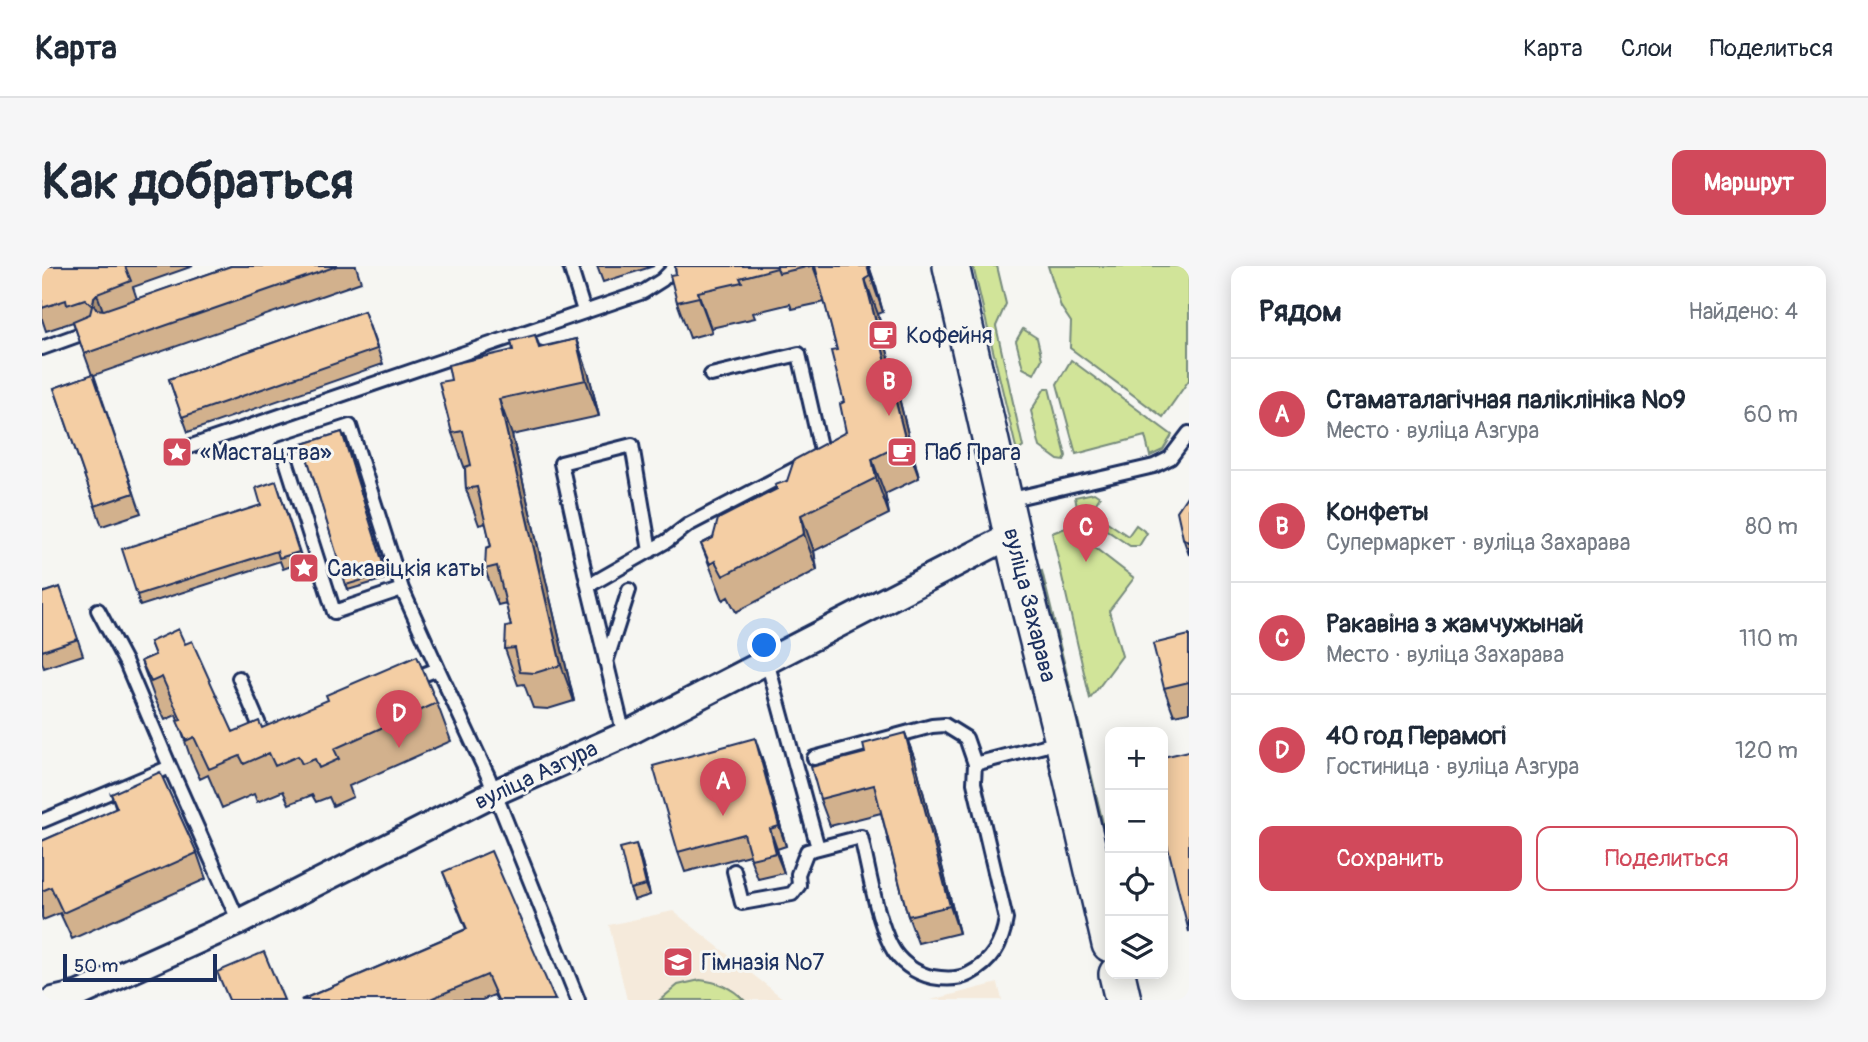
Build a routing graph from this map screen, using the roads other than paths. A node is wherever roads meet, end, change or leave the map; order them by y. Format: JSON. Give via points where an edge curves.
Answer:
{"nodes":[{"id":1,"x":570,"y":266,"type":"edge"},
{"id":2,"x":676,"y":266,"type":"edge"},
{"id":3,"x":951,"y":266,"type":"edge"},
{"id":4,"x":584,"y":311,"type":"junction"},
{"id":5,"x":92,"y":330,"type":"edge"},
{"id":6,"x":42,"y":348,"type":"edge"},
{"id":7,"x":711,"y":375,"type":"dead end"},
{"id":8,"x":1189,"y":433,"type":"edge"},
{"id":9,"x":186,"y":448,"type":"dead end"},
{"id":10,"x":1184,"y":449,"type":"edge"},
{"id":11,"x":1004,"y":501,"type":"junction"},
{"id":12,"x":1012,"y":535,"type":"junction"},
{"id":13,"x":650,"y":551,"type":"junction"},
{"id":14,"x":588,"y":586,"type":"junction"},
{"id":15,"x":401,"y":589,"type":"junction"},
{"id":16,"x":629,"y":590,"type":"dead end"},
{"id":17,"x":98,"y":610,"type":"dead end"},
{"id":18,"x":767,"y":661,"type":"junction"},
{"id":19,"x":606,"y":662,"type":"junction"},
{"id":20,"x":438,"y":668,"type":"junction"},
{"id":21,"x":239,"y":678,"type":"dead end"},
{"id":22,"x":401,"y":684,"type":"edge"},
{"id":23,"x":278,"y":734,"type":"edge"},
{"id":24,"x":624,"y":735,"type":"junction"},
{"id":25,"x":1063,"y":741,"type":"junction"},
{"id":26,"x":814,"y":758,"type":"dead end"},
{"id":27,"x":975,"y":764,"type":"junction"},
{"id":28,"x":170,"y":767,"type":"junction"},
{"id":29,"x":494,"y":793,"type":"junction"},
{"id":30,"x":42,"y":821,"type":"edge"},
{"id":31,"x":818,"y":848,"type":"junction"},
{"id":32,"x":734,"y":872,"type":"dead end"},
{"id":33,"x":239,"y":922,"type":"junction"},
{"id":34,"x":1105,"y":922,"type":"edge"},
{"id":35,"x":1118,"y":979,"type":"edge"},
{"id":36,"x":53,"y":1000,"type":"edge"},
{"id":37,"x":578,"y":1000,"type":"edge"},
{"id":38,"x":1123,"y":1000,"type":"edge"}],
"edges":[{"from":1,"to":4,"type":"lane"},
{"from":2,"to":4,"type":"lane","via":[[643,292]]},
{"from":3,"to":11,"type":"main road","name":"вуліца Захарава"},
{"from":4,"to":9,"type":"lane"},
{"from":5,"to":6,"type":"lane"},
{"from":7,"to":13,"type":"lane","via":[[799,354],[822,455],[688,524]]},
{"from":8,"to":10,"type":"lane"},
{"from":10,"to":11,"type":"lane","via":[[1154,466]]},
{"from":11,"to":12,"type":"main road","name":"вуліца Захарава"},
{"from":12,"to":18,"type":"street","name":"вуліца Азгура"},
{"from":12,"to":25,"type":"main road","name":"вуліца Захарава"},
{"from":13,"to":14,"type":"lane"},
{"from":13,"to":14,"type":"lane","via":[[632,445],[561,463]]},
{"from":14,"to":19,"type":"lane"},
{"from":15,"to":15,"type":"lane","via":[[350,426],[282,448],[334,612]]},
{"from":15,"to":20,"type":"lane"},
{"from":16,"to":19,"type":"lane"},
{"from":17,"to":28,"type":"lane","via":[[127,663]]},
{"from":18,"to":24,"type":"street","name":"вуліца Азгура"},
{"from":18,"to":31,"type":"lane"},
{"from":19,"to":24,"type":"lane"},
{"from":20,"to":22,"type":"lane"},
{"from":20,"to":29,"type":"lane"},
{"from":21,"to":23,"type":"lane","via":[[266,739]]},
{"from":24,"to":29,"type":"street","name":"вуліца Азгура"},
{"from":25,"to":27,"type":"lane"},
{"from":25,"to":34,"type":"main road","name":"вуліца Захарава"},
{"from":26,"to":27,"type":"lane","via":[[945,726],[966,737]]},
{"from":27,"to":31,"type":"lane","via":[[974,783],[1006,919],[996,951],[983,966],[965,976],[923,975],[905,965],[891,947],[861,837]]},
{"from":28,"to":30,"type":"lane"},
{"from":28,"to":33,"type":"lane"},
{"from":29,"to":33,"type":"street","name":"вуліца Азгура"},
{"from":29,"to":37,"type":"lane"},
{"from":31,"to":32,"type":"lane","via":[[807,851],[798,874],[799,886],[792,894],[743,903]]},
{"from":33,"to":36,"type":"street","name":"вуліца Азгура","via":[[79,994]]},
{"from":35,"to":38,"type":"main road"}]}
